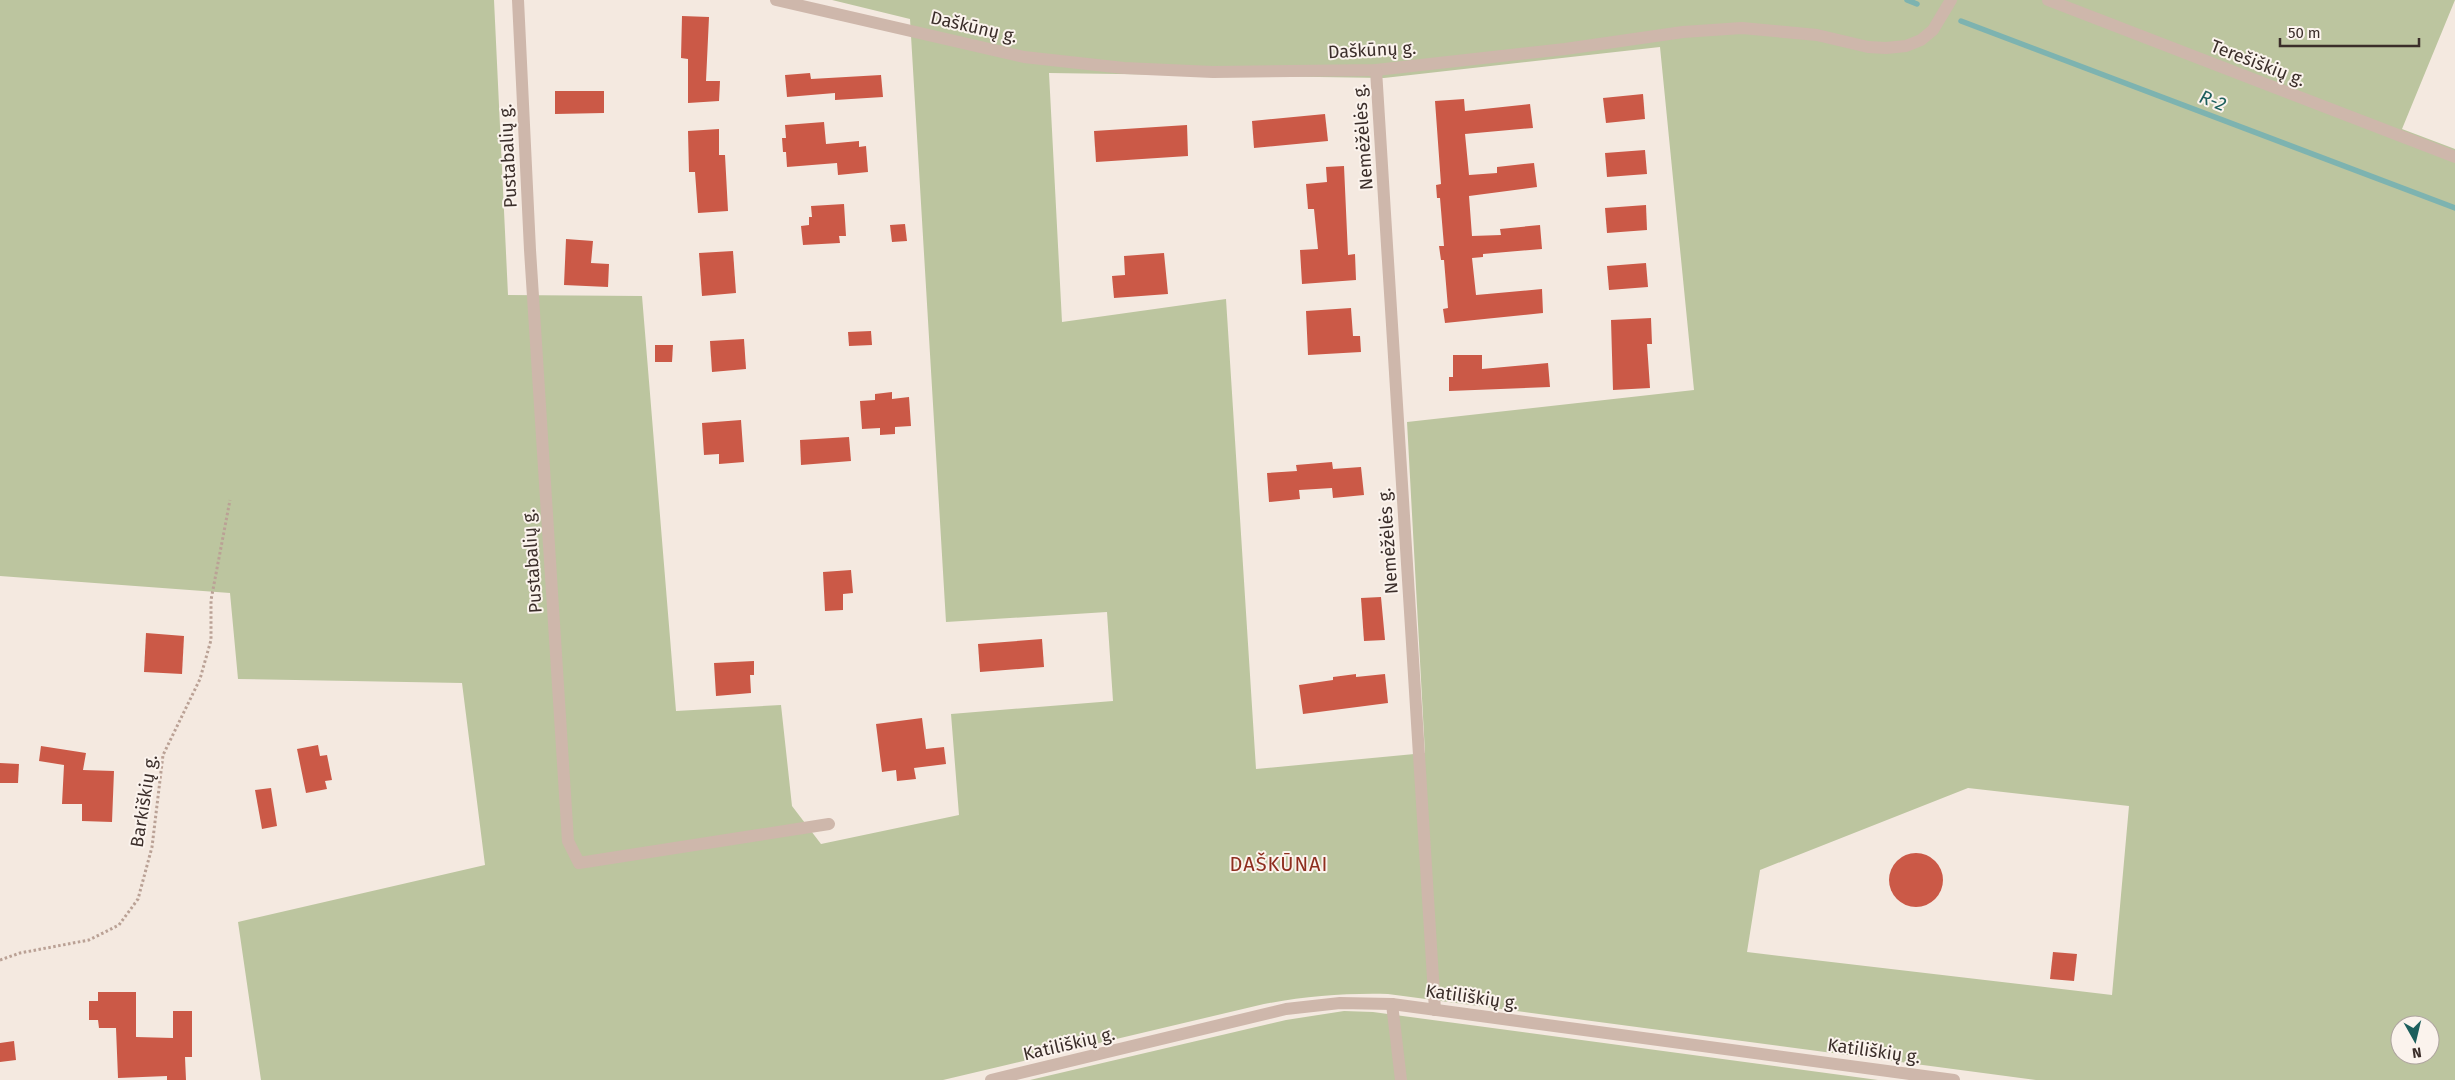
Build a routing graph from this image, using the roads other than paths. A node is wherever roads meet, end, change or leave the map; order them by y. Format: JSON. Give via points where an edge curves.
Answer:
{"nodes":[{"id":1,"x":518,"y":0,"type":"edge"},
{"id":2,"x":776,"y":0,"type":"edge"},
{"id":3,"x":1951,"y":0,"type":"edge"},
{"id":4,"x":2048,"y":0,"type":"edge"},
{"id":5,"x":1376,"y":70,"type":"junction"},
{"id":6,"x":2455,"y":157,"type":"edge"},
{"id":7,"x":829,"y":824,"type":"dead end"},
{"id":8,"x":1392,"y":1004,"type":"junction"},
{"id":9,"x":1435,"y":1010,"type":"junction"},
{"id":10,"x":992,"y":1080,"type":"edge"},
{"id":11,"x":1400,"y":1080,"type":"edge"},
{"id":12,"x":1954,"y":1080,"type":"edge"}],
"edges":[{"from":1,"to":7,"type":"street","name":"Pustabalių g.","via":[[530,250],[568,841],[579,863]]},
{"from":2,"to":5,"type":"street","name":"Daškūnų g.","via":[[1024,57],[1124,68],[1213,72]]},
{"from":3,"to":5,"type":"street","name":"Daškūnų g.","via":[[1933,30],[1906,46],[1868,47],[1817,35],[1742,28],[1683,32]]},
{"from":4,"to":6,"type":"street","name":"Terešiškių g."},
{"from":5,"to":9,"type":"street","name":"Nemėžėlės g."},
{"from":8,"to":9,"type":"street","name":"Katiliškių g."},
{"from":8,"to":10,"type":"street","name":"Katiliškių g.","via":[[1340,1003],[1286,1009]]},
{"from":8,"to":11,"type":"street"},
{"from":9,"to":12,"type":"street","name":"Katiliškių g."}]}
